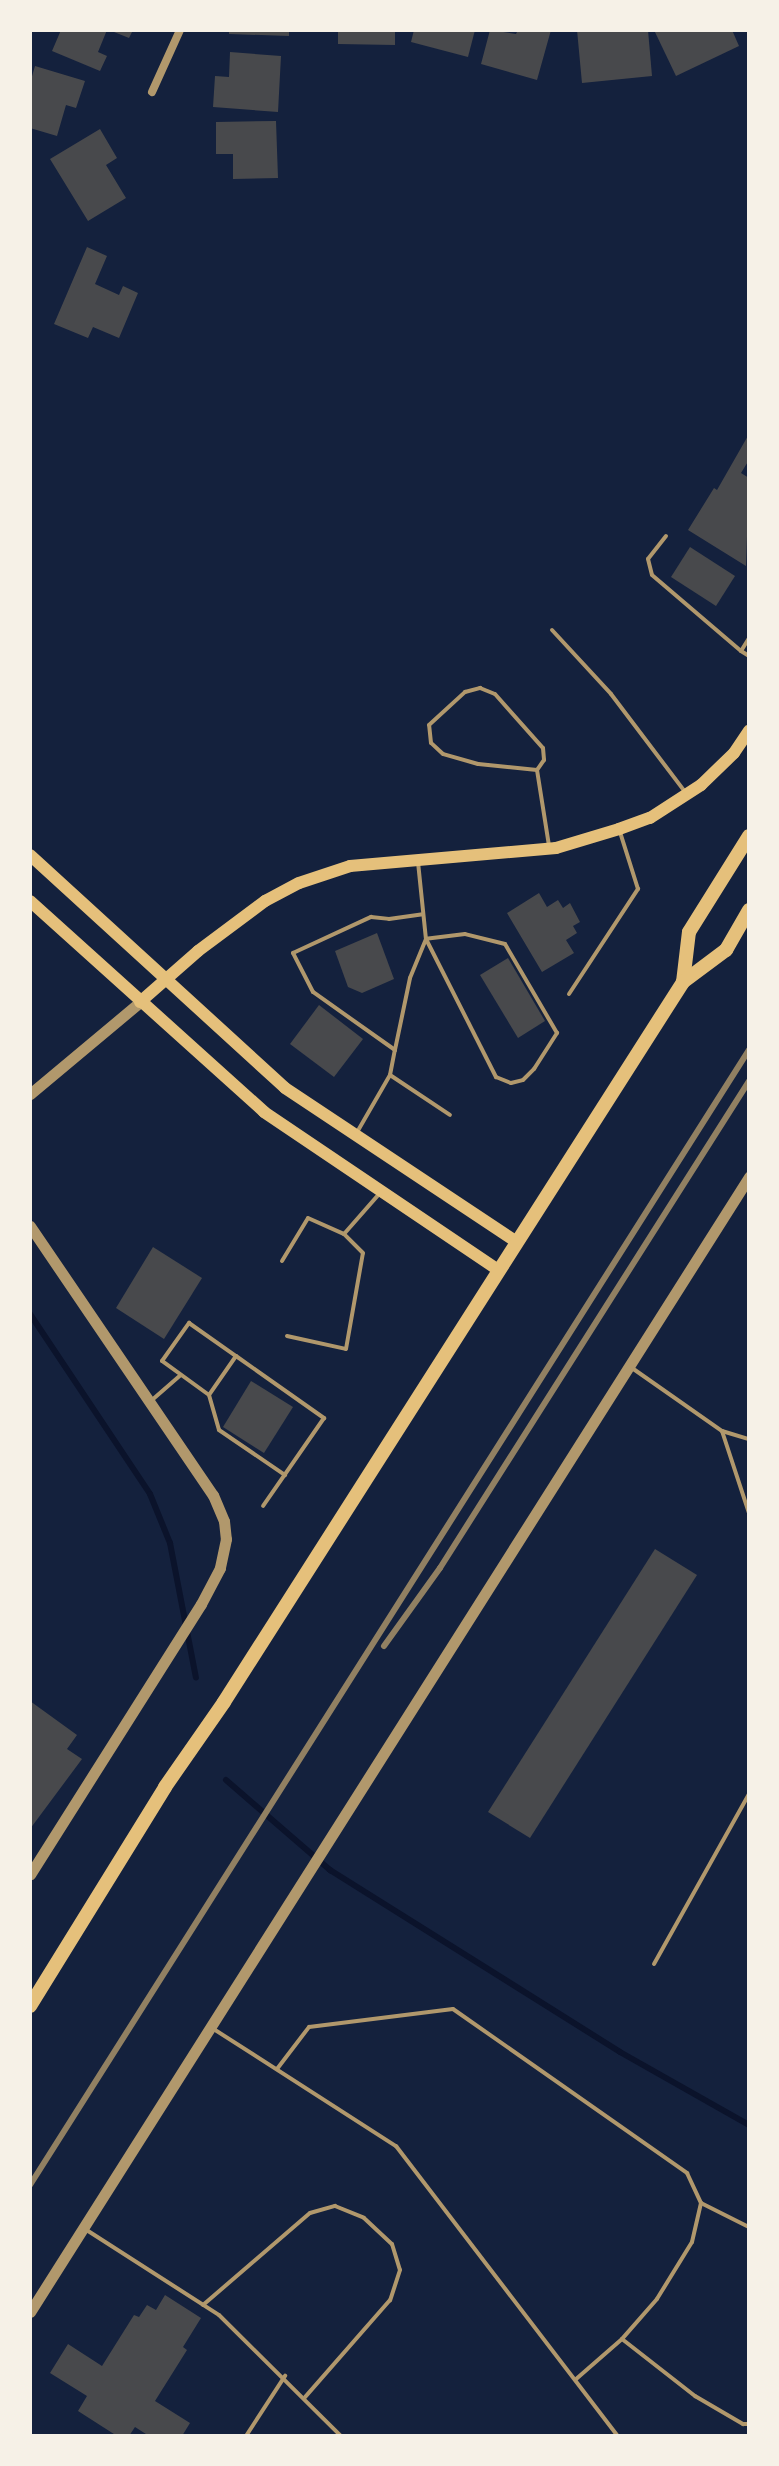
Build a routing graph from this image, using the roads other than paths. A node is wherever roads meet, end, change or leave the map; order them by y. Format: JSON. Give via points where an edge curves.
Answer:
{"nodes":[{"id":1,"x":180,"y":30,"type":"edge"},
{"id":2,"x":152,"y":92,"type":"dead end"},
{"id":3,"x":666,"y":536,"type":"dead end"},
{"id":4,"x":552,"y":630,"type":"dead end"},
{"id":5,"x":749,"y":638,"type":"edge"},
{"id":6,"x":741,"y":651,"type":"junction"},
{"id":7,"x":749,"y":656,"type":"edge"},
{"id":8,"x":749,"y":731,"type":"edge"},
{"id":9,"x":537,"y":770,"type":"junction"},
{"id":10,"x":687,"y":795,"type":"junction"},
{"id":11,"x":619,"y":829,"type":"junction"},
{"id":12,"x":749,"y":836,"type":"edge"},
{"id":13,"x":550,"y":849,"type":"junction"},
{"id":14,"x":30,"y":855,"type":"edge"},
{"id":15,"x":418,"y":859,"type":"junction"},
{"id":16,"x":30,"y":901,"type":"edge"},
{"id":17,"x":749,"y":910,"type":"edge"},
{"id":18,"x":423,"y":914,"type":"junction"},
{"id":19,"x":426,"y":939,"type":"junction"},
{"id":20,"x":164,"y":980,"type":"junction"},
{"id":21,"x":683,"y":982,"type":"junction"},
{"id":22,"x":569,"y":994,"type":"dead end"},
{"id":23,"x":140,"y":1002,"type":"junction"},
{"id":24,"x":395,"y":1050,"type":"junction"},
{"id":25,"x":390,"y":1075,"type":"junction"},
{"id":26,"x":30,"y":1094,"type":"edge"},
{"id":27,"x":450,"y":1115,"type":"dead end"},
{"id":28,"x":356,"y":1134,"type":"junction"},
{"id":29,"x":749,"y":1177,"type":"edge"},
{"id":30,"x":382,"y":1191,"type":"junction"},
{"id":31,"x":30,"y":1226,"type":"edge"},
{"id":32,"x":344,"y":1234,"type":"junction"},
{"id":33,"x":517,"y":1242,"type":"junction"},
{"id":34,"x":282,"y":1261,"type":"dead end"},
{"id":35,"x":498,"y":1270,"type":"junction"},
{"id":36,"x":287,"y":1336,"type":"dead end"},
{"id":37,"x":236,"y":1356,"type":"junction"},
{"id":38,"x":630,"y":1366,"type":"junction"},
{"id":39,"x":181,"y":1375,"type":"junction"},
{"id":40,"x":209,"y":1395,"type":"junction"},
{"id":41,"x":151,"y":1402,"type":"junction"},
{"id":42,"x":722,"y":1431,"type":"junction"},
{"id":43,"x":749,"y":1439,"type":"edge"},
{"id":44,"x":285,"y":1475,"type":"junction"},
{"id":45,"x":263,"y":1506,"type":"dead end"},
{"id":46,"x":749,"y":1513,"type":"edge"},
{"id":47,"x":749,"y":1794,"type":"edge"},
{"id":48,"x":30,"y":1874,"type":"edge"},
{"id":49,"x":654,"y":1964,"type":"dead end"},
{"id":50,"x":30,"y":2006,"type":"edge"},
{"id":51,"x":210,"y":2026,"type":"junction"},
{"id":52,"x":277,"y":2069,"type":"junction"},
{"id":53,"x":701,"y":2203,"type":"junction"},
{"id":54,"x":749,"y":2227,"type":"edge"},
{"id":55,"x":83,"y":2228,"type":"junction"},
{"id":56,"x":203,"y":2305,"type":"junction"},
{"id":57,"x":30,"y":2312,"type":"edge"},
{"id":58,"x":622,"y":2339,"type":"junction"},
{"id":59,"x":285,"y":2376,"type":"junction"},
{"id":60,"x":575,"y":2380,"type":"junction"},
{"id":61,"x":305,"y":2397,"type":"junction"},
{"id":62,"x":749,"y":2424,"type":"edge"},
{"id":63,"x":246,"y":2436,"type":"edge"},
{"id":64,"x":341,"y":2436,"type":"edge"},
{"id":65,"x":618,"y":2436,"type":"edge"}],
"edges":[{"from":1,"to":2,"type":"street"},
{"from":3,"to":6,"type":"lane","via":[[648,559],[652,575]]},
{"from":4,"to":10,"type":"lane","via":[[611,694]]},
{"from":5,"to":6,"type":"lane"},
{"from":6,"to":7,"type":"lane"},
{"from":8,"to":10,"type":"main road","via":[[723,764]]},
{"from":9,"to":9,"type":"lane","via":[[544,760],[543,748],[495,694],[480,688],[465,692],[429,725],[431,743],[443,754]]},
{"from":9,"to":13,"type":"lane"},
{"from":10,"to":11,"type":"main road","via":[[650,818]]},
{"from":11,"to":13,"type":"main road"},
{"from":11,"to":22,"type":"lane","via":[[638,889]]},
{"from":12,"to":21,"type":"main road","via":[[689,932]]},
{"from":13,"to":15,"type":"main road"},
{"from":14,"to":20,"type":"main road"},
{"from":15,"to":18,"type":"lane"},
{"from":15,"to":20,"type":"main road","via":[[350,866],[299,883],[248,913]]},
{"from":16,"to":23,"type":"main road"},
{"from":17,"to":21,"type":"main road","via":[[726,950]]},
{"from":18,"to":19,"type":"lane"},
{"from":18,"to":24,"type":"lane","via":[[371,917],[293,953],[313,992]]},
{"from":19,"to":19,"type":"lane","via":[[496,1077],[511,1083],[523,1080],[557,1033],[505,944],[465,934]]},
{"from":19,"to":24,"type":"lane","via":[[410,978]]},
{"from":20,"to":23,"type":"main road"},
{"from":20,"to":28,"type":"main road","via":[[285,1088]]},
{"from":21,"to":33,"type":"main road"},
{"from":23,"to":26,"type":"street"},
{"from":23,"to":30,"type":"main road","via":[[264,1112]]},
{"from":24,"to":25,"type":"lane"},
{"from":25,"to":27,"type":"lane"},
{"from":25,"to":28,"type":"lane"},
{"from":28,"to":33,"type":"main road"},
{"from":29,"to":38,"type":"street"},
{"from":30,"to":32,"type":"lane"},
{"from":30,"to":35,"type":"main road"},
{"from":31,"to":41,"type":"street"},
{"from":32,"to":34,"type":"lane","via":[[308,1218]]},
{"from":32,"to":36,"type":"lane","via":[[363,1253],[346,1349]]},
{"from":33,"to":35,"type":"main road"},
{"from":35,"to":50,"type":"main road"},
{"from":37,"to":39,"type":"lane","via":[[189,1323],[162,1361]]},
{"from":37,"to":40,"type":"lane"},
{"from":37,"to":44,"type":"lane","via":[[324,1418]]},
{"from":38,"to":42,"type":"lane"},
{"from":38,"to":51,"type":"street"},
{"from":39,"to":40,"type":"lane"},
{"from":39,"to":41,"type":"lane"},
{"from":40,"to":44,"type":"lane","via":[[219,1430]]},
{"from":41,"to":48,"type":"street","via":[[218,1504],[224,1555],[201,1604]]},
{"from":42,"to":43,"type":"lane"},
{"from":42,"to":46,"type":"lane"},
{"from":44,"to":45,"type":"lane"},
{"from":47,"to":49,"type":"lane"},
{"from":51,"to":52,"type":"lane"},
{"from":51,"to":55,"type":"street"},
{"from":52,"to":53,"type":"lane","via":[[309,2027],[453,2009],[687,2173]]},
{"from":52,"to":60,"type":"lane","via":[[396,2146]]},
{"from":53,"to":54,"type":"lane"},
{"from":53,"to":58,"type":"lane","via":[[692,2242],[657,2299]]},
{"from":55,"to":56,"type":"lane"},
{"from":55,"to":57,"type":"street"},
{"from":56,"to":59,"type":"lane"},
{"from":56,"to":61,"type":"lane","via":[[310,2213],[335,2206],[364,2218],[383,2235],[392,2244],[400,2270],[390,2300]]},
{"from":58,"to":60,"type":"lane"},
{"from":58,"to":62,"type":"lane","via":[[695,2396]]},
{"from":59,"to":61,"type":"lane"},
{"from":59,"to":63,"type":"lane"},
{"from":60,"to":65,"type":"lane"},
{"from":61,"to":64,"type":"lane"}]}
